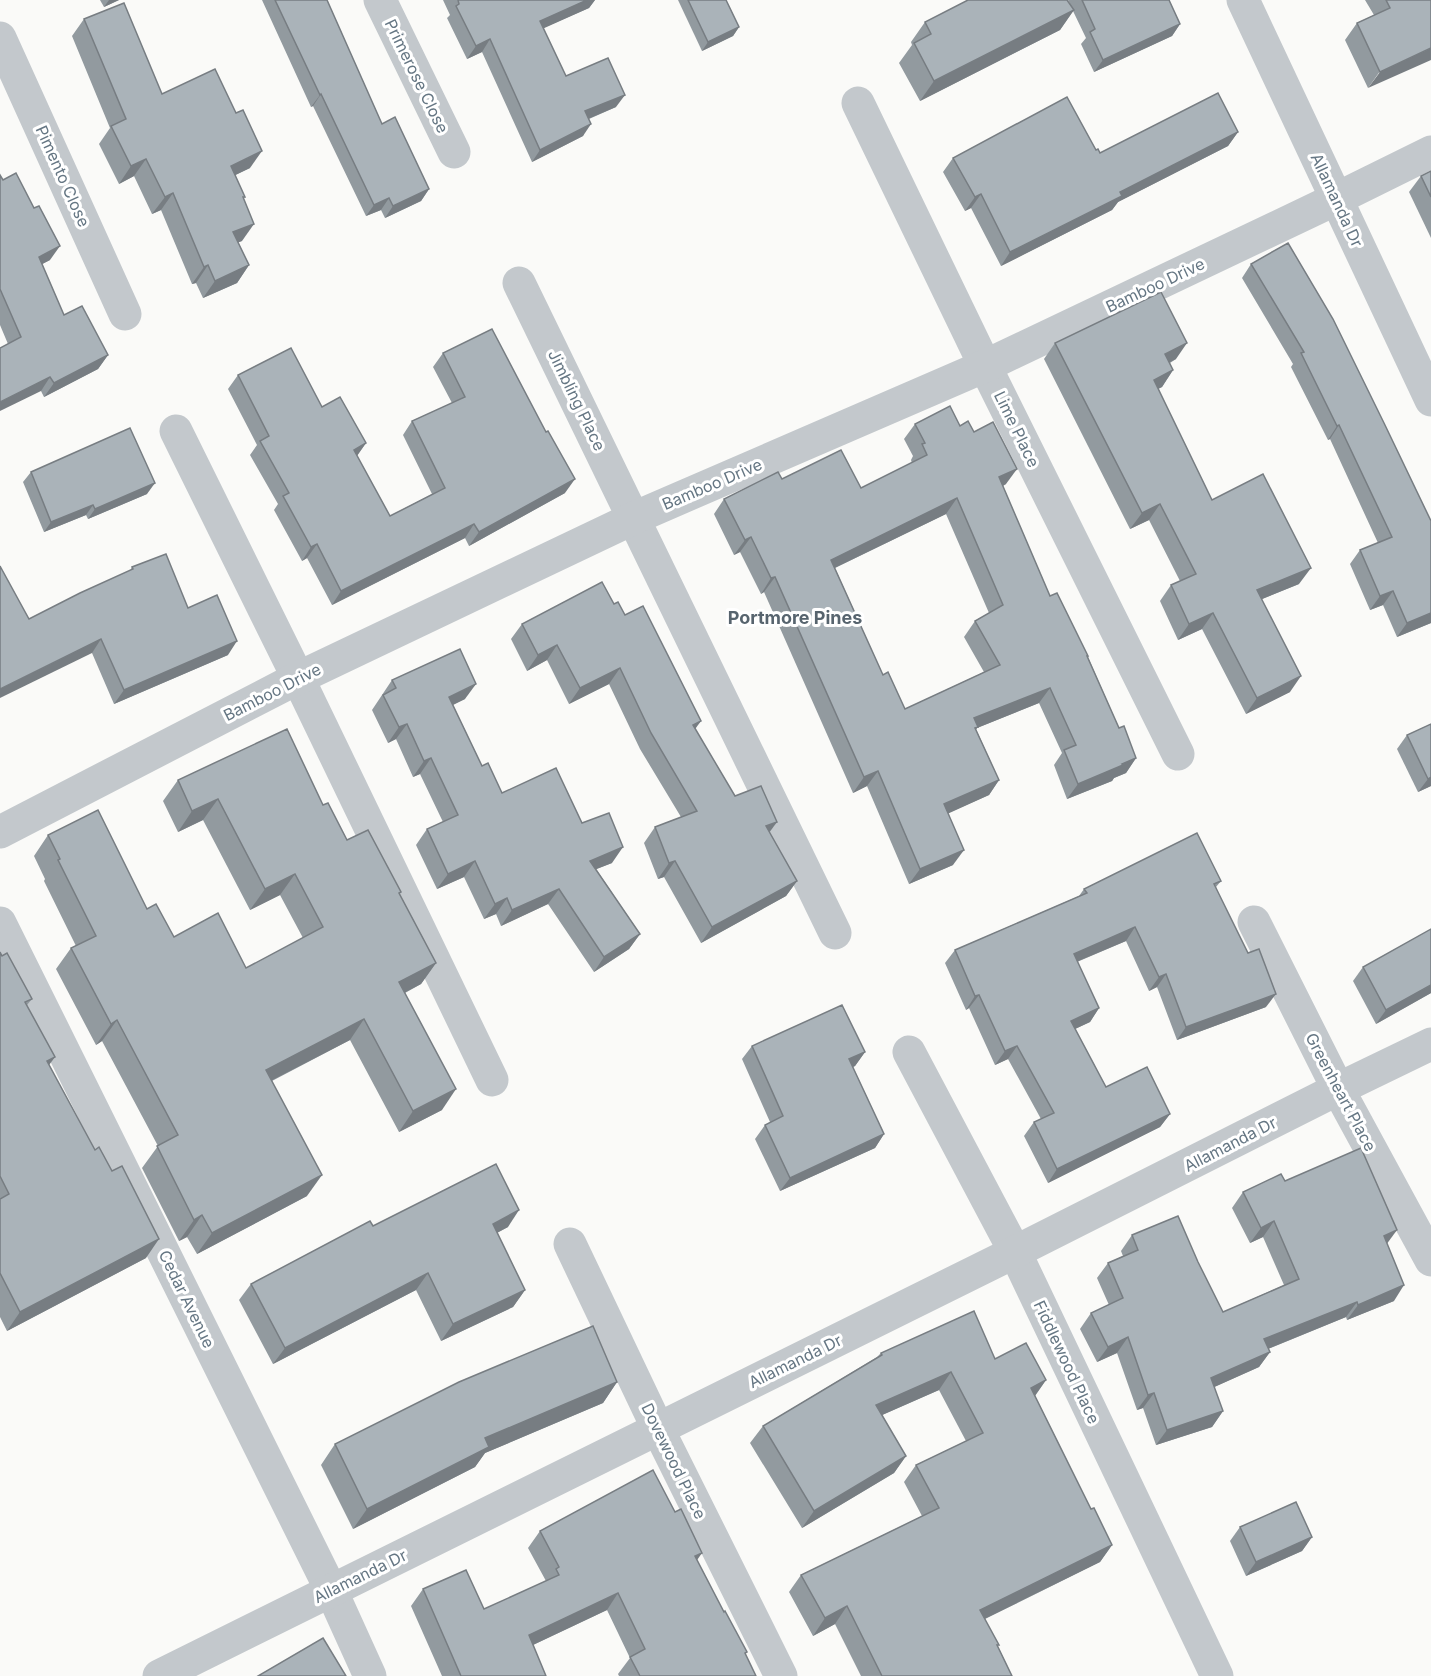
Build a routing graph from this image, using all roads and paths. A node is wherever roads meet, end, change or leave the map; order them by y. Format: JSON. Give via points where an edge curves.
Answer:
{"nodes":[{"id":1,"x":380,"y":0,"type":"edge"},
{"id":2,"x":1242,"y":0,"type":"edge"},
{"id":3,"x":0,"y":38,"type":"edge"},
{"id":4,"x":858,"y":103,"type":"dead end"},
{"id":5,"x":454,"y":152,"type":"dead end"},
{"id":6,"x":1431,"y":152,"type":"edge"},
{"id":7,"x":1336,"y":199,"type":"junction"},
{"id":8,"x":519,"y":283,"type":"dead end"},
{"id":9,"x":125,"y":314,"type":"dead end"},
{"id":10,"x":985,"y":366,"type":"junction"},
{"id":11,"x":1431,"y":400,"type":"edge"},
{"id":12,"x":176,"y":431,"type":"dead end"},
{"id":13,"x":634,"y":518,"type":"junction"},
{"id":14,"x":298,"y":678,"type":"junction"},
{"id":15,"x":1179,"y":754,"type":"dead end"},
{"id":16,"x":0,"y":832,"type":"edge"},
{"id":17,"x":1254,"y":922,"type":"dead end"},
{"id":18,"x":0,"y":923,"type":"edge"},
{"id":19,"x":835,"y":933,"type":"dead end"},
{"id":20,"x":1431,"y":1044,"type":"edge"},
{"id":21,"x":909,"y":1052,"type":"dead end"},
{"id":22,"x":492,"y":1080,"type":"dead end"},
{"id":23,"x":1338,"y":1089,"type":"junction"},
{"id":24,"x":570,"y":1244,"type":"dead end"},
{"id":25,"x":1015,"y":1252,"type":"junction"},
{"id":26,"x":1431,"y":1260,"type":"edge"},
{"id":27,"x":658,"y":1429,"type":"junction"},
{"id":28,"x":331,"y":1590,"type":"junction"},
{"id":29,"x":159,"y":1676,"type":"edge"},
{"id":30,"x":370,"y":1676,"type":"edge"},
{"id":31,"x":780,"y":1676,"type":"edge"},
{"id":32,"x":1217,"y":1676,"type":"edge"}],
"edges":[{"from":1,"to":5,"type":"street","name":"Primerose Close"},
{"from":2,"to":7,"type":"street","name":"Allamanda Dr"},
{"from":3,"to":9,"type":"street","name":"Pimento Close"},
{"from":4,"to":10,"type":"street","name":"Lime Place"},
{"from":6,"to":7,"type":"street","name":"Bamboo Drive"},
{"from":7,"to":10,"type":"street","name":"Bamboo Drive"},
{"from":7,"to":11,"type":"street","name":"Allamanda Dr"},
{"from":8,"to":13,"type":"street","name":"Jimbling Place"},
{"from":10,"to":13,"type":"street","name":"Bamboo Drive"},
{"from":10,"to":15,"type":"street","name":"Lime Place"},
{"from":12,"to":14,"type":"street"},
{"from":13,"to":14,"type":"street","name":"Bamboo Drive"},
{"from":13,"to":19,"type":"street","name":"Jimbling Place"},
{"from":14,"to":16,"type":"street","name":"Bamboo Drive"},
{"from":14,"to":22,"type":"street"},
{"from":17,"to":23,"type":"street","name":"Greenheart Place"},
{"from":18,"to":28,"type":"street","name":"Cedar Avenue"},
{"from":20,"to":23,"type":"street","name":"Allamanda Dr"},
{"from":21,"to":25,"type":"street","name":"Fiddlewood Place"},
{"from":23,"to":25,"type":"street","name":"Allamanda Dr"},
{"from":23,"to":26,"type":"street","name":"Greenheart Place"},
{"from":24,"to":27,"type":"street","name":"Dovewood Place"},
{"from":25,"to":27,"type":"street","name":"Allamanda Dr"},
{"from":25,"to":32,"type":"street","name":"Fiddlewood Place"},
{"from":27,"to":28,"type":"street","name":"Allamanda Dr"},
{"from":27,"to":31,"type":"street","name":"Dovewood Place"},
{"from":28,"to":29,"type":"street","name":"Allamanda Dr"},
{"from":28,"to":30,"type":"street","name":"Cedar Avenue"}]}
